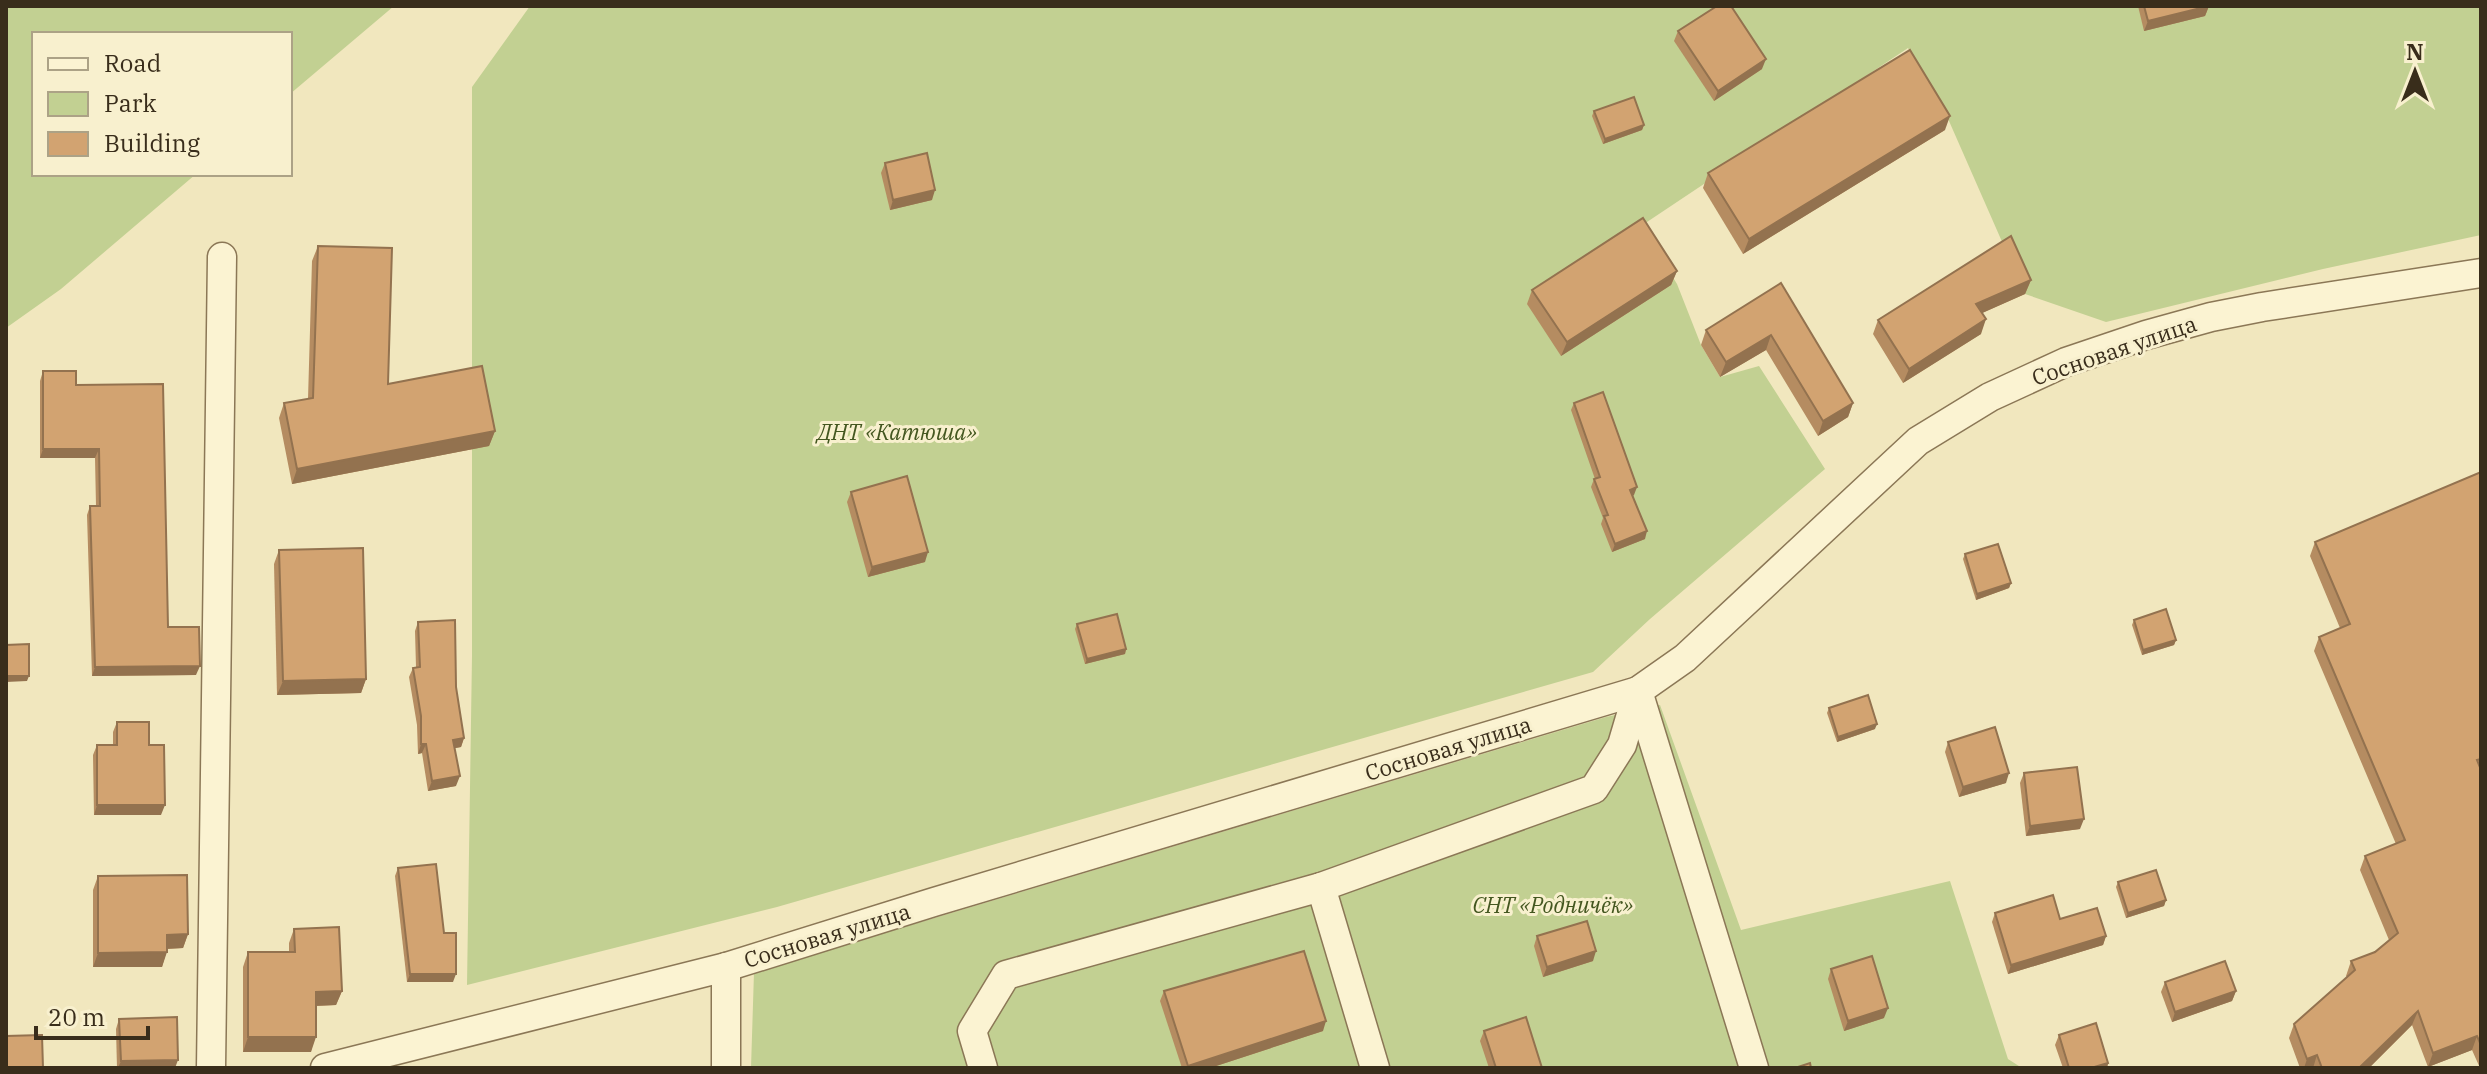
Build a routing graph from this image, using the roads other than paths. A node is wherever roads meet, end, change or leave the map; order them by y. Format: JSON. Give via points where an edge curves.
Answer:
{"nodes":[{"id":1,"x":222,"y":257,"type":"dead end"},
{"id":2,"x":2481,"y":273,"type":"edge"},
{"id":3,"x":1638,"y":691,"type":"junction"},
{"id":4,"x":1321,"y":887,"type":"junction"},
{"id":5,"x":726,"y":967,"type":"junction"},
{"id":6,"x":211,"y":1068,"type":"edge"},
{"id":7,"x":325,"y":1068,"type":"edge"},
{"id":8,"x":726,"y":1068,"type":"edge"},
{"id":9,"x":983,"y":1068,"type":"edge"},
{"id":10,"x":1375,"y":1068,"type":"edge"},
{"id":11,"x":1754,"y":1068,"type":"edge"}],
"edges":[{"from":1,"to":6,"type":"street"},
{"from":2,"to":3,"type":"street","name":"Сосновая улица","via":[[2211,317],[2066,362],[1990,397],[1918,441],[1685,658]]},
{"from":3,"to":4,"type":"street","via":[[1622,745],[1594,789]]},
{"from":3,"to":5,"type":"street","name":"Сосновая улица"},
{"from":3,"to":11,"type":"street"},
{"from":4,"to":9,"type":"street","via":[[1006,975],[972,1031]]},
{"from":4,"to":10,"type":"street"},
{"from":5,"to":7,"type":"street","name":"Сосновая улица"},
{"from":5,"to":8,"type":"street"}]}
